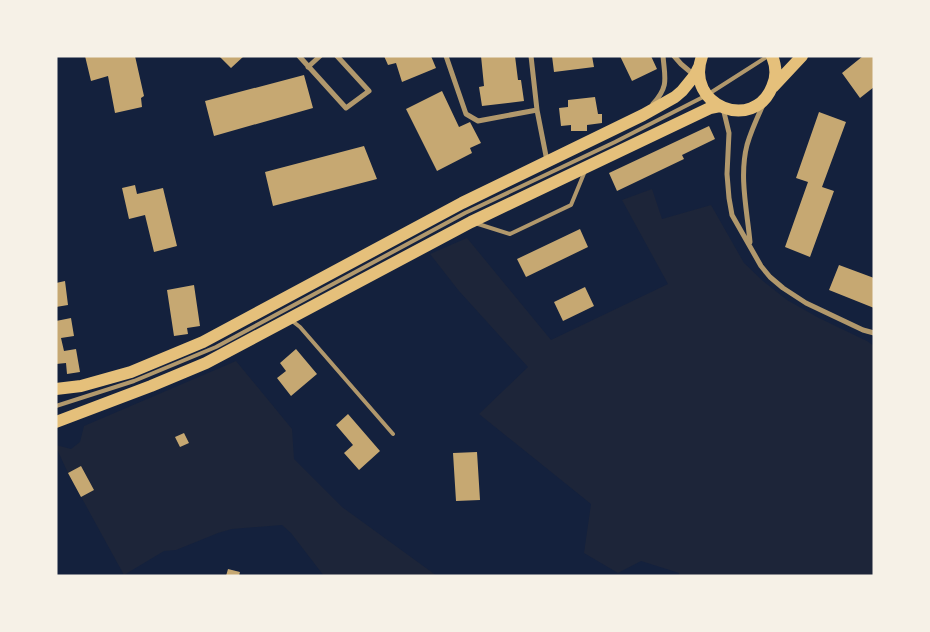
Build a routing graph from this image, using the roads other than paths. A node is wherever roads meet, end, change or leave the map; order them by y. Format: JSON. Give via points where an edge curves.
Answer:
{"nodes":[{"id":1,"x":299,"y":56,"type":"edge"},
{"id":2,"x":320,"y":56,"type":"edge"},
{"id":3,"x":337,"y":56,"type":"edge"},
{"id":4,"x":446,"y":56,"type":"edge"},
{"id":5,"x":531,"y":56,"type":"edge"},
{"id":6,"x":663,"y":56,"type":"edge"},
{"id":7,"x":674,"y":56,"type":"edge"},
{"id":8,"x":768,"y":56,"type":"edge"},
{"id":9,"x":772,"y":56,"type":"edge"},
{"id":10,"x":802,"y":56,"type":"edge"},
{"id":11,"x":308,"y":67,"type":"junction"},
{"id":12,"x":699,"y":69,"type":"edge"},
{"id":13,"x":770,"y":91,"type":"junction"},
{"id":14,"x":706,"y":95,"type":"junction"},
{"id":15,"x":721,"y":107,"type":"junction"},
{"id":16,"x":537,"y":110,"type":"junction"},
{"id":17,"x":643,"y":115,"type":"junction"},
{"id":18,"x":548,"y":162,"type":"junction"},
{"id":19,"x":587,"y":166,"type":"junction"},
{"id":20,"x":471,"y":222,"type":"junction"},
{"id":21,"x":750,"y":245,"type":"junction"},
{"id":22,"x":290,"y":319,"type":"junction"},
{"id":23,"x":874,"y":333,"type":"edge"},
{"id":24,"x":56,"y":389,"type":"edge"},
{"id":25,"x":56,"y":406,"type":"edge"},
{"id":26,"x":57,"y":422,"type":"edge"},
{"id":27,"x":393,"y":434,"type":"dead end"}],
"edges":[{"from":1,"to":11,"type":"street"},
{"from":2,"to":11,"type":"street"},
{"from":3,"to":11,"type":"street","via":[[369,91],[346,108]]},
{"from":4,"to":16,"type":"street","via":[[466,114],[478,121]]},
{"from":5,"to":16,"type":"street"},
{"from":6,"to":17,"type":"street","via":[[666,84]]},
{"from":7,"to":12,"type":"street","via":[[681,64]]},
{"from":8,"to":14,"type":"lane"},
{"from":9,"to":13,"type":"main road","via":[[776,75]]},
{"from":10,"to":13,"type":"main road"},
{"from":12,"to":14,"type":"main road"},
{"from":12,"to":17,"type":"main road","via":[[675,97]]},
{"from":13,"to":15,"type":"main road","via":[[761,102],[745,110]]},
{"from":13,"to":21,"type":"street","via":[[750,134],[744,161],[744,197]]},
{"from":14,"to":15,"type":"main road"},
{"from":14,"to":25,"type":"lane","via":[[465,213],[216,347],[134,381]]},
{"from":15,"to":19,"type":"main road","via":[[710,108]]},
{"from":15,"to":21,"type":"street","via":[[729,133],[726,174],[732,215]]},
{"from":16,"to":18,"type":"street"},
{"from":17,"to":18,"type":"main road"},
{"from":18,"to":24,"type":"main road","via":[[462,203],[203,342],[132,372],[81,386]]},
{"from":19,"to":20,"type":"main road"},
{"from":19,"to":20,"type":"lane","via":[[571,205],[510,234]]},
{"from":20,"to":22,"type":"main road"},
{"from":21,"to":23,"type":"street","via":[[761,266],[782,288],[806,303]]},
{"from":22,"to":26,"type":"main road","via":[[206,363]]},
{"from":22,"to":27,"type":"lane"}]}
